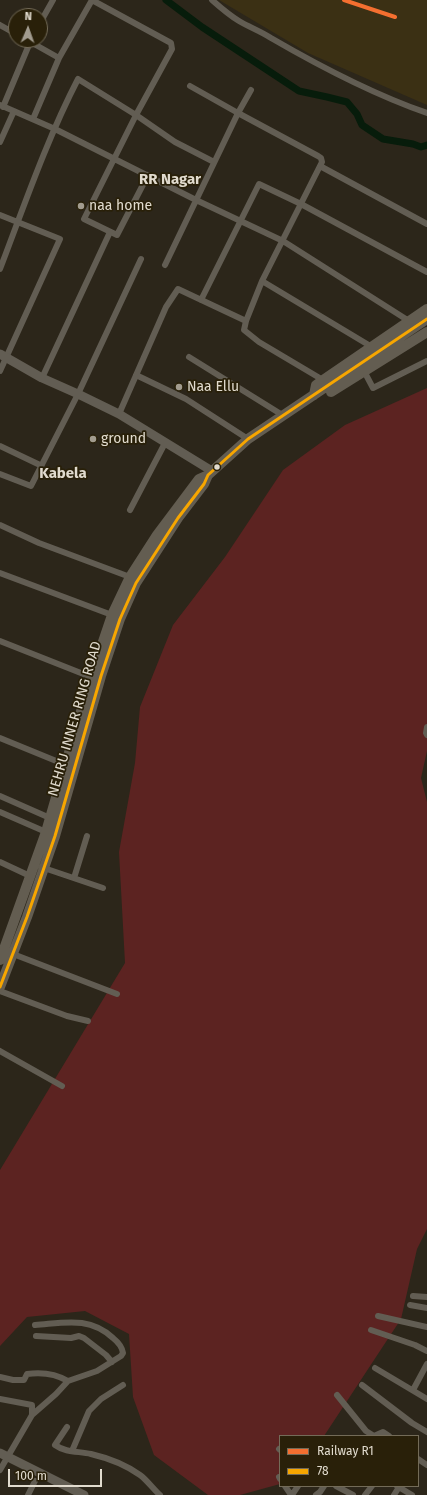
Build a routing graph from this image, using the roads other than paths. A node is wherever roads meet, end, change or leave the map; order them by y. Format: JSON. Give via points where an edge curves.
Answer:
{"nodes":[{"id":1,"x":92,"y":0,"type":"edge"},
{"id":2,"x":212,"y":0,"type":"edge"},
{"id":3,"x":26,"y":48,"type":"edge"},
{"id":4,"x":41,"y":48,"type":"edge"},
{"id":5,"x":59,"y":58,"type":"junction"},
{"id":6,"x":190,"y":86,"type":"dead end"},
{"id":7,"x":251,"y":90,"type":"dead end"},
{"id":8,"x":2,"y":106,"type":"edge"},
{"id":9,"x":14,"y":111,"type":"junction"},
{"id":10,"x":238,"y":113,"type":"junction"},
{"id":11,"x":427,"y":113,"type":"edge"},
{"id":12,"x":136,"y":115,"type":"junction"},
{"id":13,"x":33,"y":119,"type":"junction"},
{"id":14,"x":55,"y":129,"type":"junction"},
{"id":15,"x":0,"y":142,"type":"edge"},
{"id":16,"x":114,"y":158,"type":"junction"},
{"id":17,"x":214,"y":162,"type":"junction"},
{"id":18,"x":320,"y":166,"type":"junction"},
{"id":19,"x":148,"y":176,"type":"junction"},
{"id":20,"x":196,"y":200,"type":"junction"},
{"id":21,"x":300,"y":204,"type":"junction"},
{"id":22,"x":0,"y":215,"type":"edge"},
{"id":23,"x":241,"y":220,"type":"junction"},
{"id":24,"x":18,"y":222,"type":"junction"},
{"id":25,"x":427,"y":224,"type":"edge"},
{"id":26,"x":110,"y":232,"type":"junction"},
{"id":27,"x":283,"y":241,"type":"junction"},
{"id":28,"x":141,"y":258,"type":"dead end"},
{"id":29,"x":165,"y":265,"type":"dead end"},
{"id":30,"x":0,"y":269,"type":"edge"},
{"id":31,"x":427,"y":272,"type":"edge"},
{"id":32,"x":262,"y":281,"type":"junction"},
{"id":33,"x":202,"y":300,"type":"junction"},
{"id":34,"x":427,"y":309,"type":"edge"},
{"id":35,"x":427,"y":319,"type":"edge"},
{"id":36,"x":246,"y":321,"type":"junction"},
{"id":37,"x":409,"y":321,"type":"junction"},
{"id":38,"x":427,"y":332,"type":"edge"},
{"id":39,"x":372,"y":347,"type":"junction"},
{"id":40,"x":3,"y":356,"type":"edge"},
{"id":41,"x":189,"y":357,"type":"dead end"},
{"id":42,"x":427,"y":361,"type":"edge"},
{"id":43,"x":0,"y":371,"type":"edge"},
{"id":44,"x":364,"y":371,"type":"junction"},
{"id":45,"x":136,"y":375,"type":"junction"},
{"id":46,"x":42,"y":378,"type":"junction"},
{"id":47,"x":324,"y":384,"type":"junction"},
{"id":48,"x":78,"y":394,"type":"junction"},
{"id":49,"x":314,"y":395,"type":"junction"},
{"id":50,"x":119,"y":414,"type":"junction"},
{"id":51,"x":284,"y":416,"type":"junction"},
{"id":52,"x":248,"y":439,"type":"junction"},
{"id":53,"x":166,"y":443,"type":"junction"},
{"id":54,"x":0,"y":446,"type":"edge"},
{"id":55,"x":40,"y":465,"type":"junction"},
{"id":56,"x":210,"y":473,"type":"junction"},
{"id":57,"x":0,"y":474,"type":"edge"},
{"id":58,"x":130,"y":510,"type":"dead end"},
{"id":59,"x":0,"y":525,"type":"edge"},
{"id":60,"x":0,"y":573,"type":"edge"},
{"id":61,"x":130,"y":577,"type":"junction"},
{"id":62,"x":112,"y":615,"type":"junction"},
{"id":63,"x":0,"y":641,"type":"edge"},
{"id":64,"x":91,"y":677,"type":"junction"},
{"id":65,"x":427,"y":727,"type":"edge"},
{"id":66,"x":427,"y":735,"type":"edge"},
{"id":67,"x":0,"y":738,"type":"edge"},
{"id":68,"x":66,"y":765,"type":"junction"},
{"id":69,"x":0,"y":796,"type":"edge"},
{"id":70,"x":0,"y":812,"type":"edge"},
{"id":71,"x":50,"y":818,"type":"junction"},
{"id":72,"x":46,"y":832,"type":"junction"},
{"id":73,"x":87,"y":836,"type":"dead end"},
{"id":74,"x":0,"y":862,"type":"edge"},
{"id":75,"x":39,"y":867,"type":"junction"},
{"id":76,"x":30,"y":876,"type":"junction"},
{"id":77,"x":74,"y":878,"type":"junction"},
{"id":78,"x":103,"y":888,"type":"dead end"},
{"id":79,"x":3,"y":942,"type":"edge"},
{"id":80,"x":13,"y":954,"type":"junction"},
{"id":81,"x":0,"y":960,"type":"edge"},
{"id":82,"x":0,"y":987,"type":"edge"},
{"id":83,"x":0,"y":991,"type":"edge"},
{"id":84,"x":117,"y":994,"type":"dead end"},
{"id":85,"x":88,"y":1021,"type":"dead end"},
{"id":86,"x":0,"y":1050,"type":"edge"},
{"id":87,"x":62,"y":1086,"type":"dead end"},
{"id":88,"x":413,"y":1296,"type":"dead end"},
{"id":89,"x":427,"y":1297,"type":"edge"},
{"id":90,"x":410,"y":1305,"type":"dead end"},
{"id":91,"x":427,"y":1308,"type":"edge"},
{"id":92,"x":378,"y":1316,"type":"dead end"},
{"id":93,"x":35,"y":1325,"type":"dead end"},
{"id":94,"x":427,"y":1327,"type":"edge"},
{"id":95,"x":371,"y":1330,"type":"dead end"},
{"id":96,"x":36,"y":1336,"type":"dead end"},
{"id":97,"x":427,"y":1351,"type":"edge"},
{"id":98,"x":112,"y":1362,"type":"junction"},
{"id":99,"x":427,"y":1364,"type":"edge"},
{"id":100,"x":375,"y":1368,"type":"dead end"},
{"id":101,"x":0,"y":1378,"type":"edge"},
{"id":102,"x":68,"y":1381,"type":"junction"},
{"id":103,"x":123,"y":1384,"type":"dead end"},
{"id":104,"x":362,"y":1385,"type":"dead end"},
{"id":105,"x":413,"y":1390,"type":"junction"},
{"id":106,"x":337,"y":1395,"type":"dead end"},
{"id":107,"x":427,"y":1398,"type":"edge"},
{"id":108,"x":0,"y":1399,"type":"edge"},
{"id":109,"x":32,"y":1415,"type":"junction"},
{"id":110,"x":68,"y":1427,"type":"dead end"},
{"id":111,"x":366,"y":1431,"type":"junction"},
{"id":112,"x":427,"y":1432,"type":"edge"},
{"id":113,"x":363,"y":1435,"type":"edge"},
{"id":114,"x":372,"y":1435,"type":"edge"},
{"id":115,"x":378,"y":1435,"type":"edge"},
{"id":116,"x":388,"y":1435,"type":"edge"},
{"id":117,"x":72,"y":1451,"type":"junction"},
{"id":118,"x":4,"y":1455,"type":"edge"},
{"id":119,"x":0,"y":1470,"type":"edge"},
{"id":120,"x":35,"y":1481,"type":"dead end"},
{"id":121,"x":286,"y":1487,"type":"edge"},
{"id":122,"x":323,"y":1487,"type":"edge"},
{"id":123,"x":338,"y":1487,"type":"edge"},
{"id":124,"x":371,"y":1487,"type":"edge"},
{"id":125,"x":398,"y":1487,"type":"edge"},
{"id":126,"x":28,"y":1495,"type":"edge"},
{"id":127,"x":84,"y":1495,"type":"edge"},
{"id":128,"x":160,"y":1495,"type":"edge"},
{"id":129,"x":292,"y":1495,"type":"edge"},
{"id":130,"x":316,"y":1495,"type":"edge"},
{"id":131,"x":353,"y":1495,"type":"edge"},
{"id":132,"x":365,"y":1495,"type":"edge"},
{"id":133,"x":394,"y":1495,"type":"edge"},
{"id":134,"x":412,"y":1495,"type":"edge"}],
"edges":[{"from":1,"to":5,"type":"street"},
{"from":1,"to":12,"type":"street","via":[[171,43],[172,49]]},
{"from":2,"to":11,"type":"street","via":[[239,22],[326,69]]},
{"from":3,"to":8,"type":"street"},
{"from":4,"to":5,"type":"street"},
{"from":5,"to":13,"type":"street"},
{"from":6,"to":10,"type":"street"},
{"from":7,"to":10,"type":"street"},
{"from":8,"to":9,"type":"street"},
{"from":9,"to":13,"type":"street"},
{"from":9,"to":15,"type":"street"},
{"from":10,"to":17,"type":"street"},
{"from":10,"to":18,"type":"street","via":[[318,156],[322,162]]},
{"from":12,"to":14,"type":"street","via":[[78,79]]},
{"from":12,"to":16,"type":"street"},
{"from":12,"to":17,"type":"street","via":[[175,142]]},
{"from":13,"to":14,"type":"street"},
{"from":14,"to":16,"type":"street"},
{"from":14,"to":24,"type":"street"},
{"from":16,"to":19,"type":"street"},
{"from":16,"to":26,"type":"street","via":[[84,219]]},
{"from":17,"to":20,"type":"street"},
{"from":18,"to":21,"type":"street"},
{"from":18,"to":25,"type":"street"},
{"from":19,"to":20,"type":"street"},
{"from":19,"to":26,"type":"street","via":[[117,235]]},
{"from":20,"to":23,"type":"street"},
{"from":20,"to":29,"type":"street"},
{"from":21,"to":23,"type":"street","via":[[259,184]]},
{"from":21,"to":27,"type":"street"},
{"from":21,"to":31,"type":"street"},
{"from":22,"to":24,"type":"street"},
{"from":23,"to":27,"type":"street"},
{"from":23,"to":33,"type":"street"},
{"from":24,"to":30,"type":"street"},
{"from":24,"to":40,"type":"street","via":[[60,239]]},
{"from":26,"to":46,"type":"street"},
{"from":27,"to":32,"type":"street"},
{"from":27,"to":37,"type":"street"},
{"from":28,"to":48,"type":"street"},
{"from":32,"to":36,"type":"street"},
{"from":32,"to":39,"type":"street"},
{"from":33,"to":36,"type":"street"},
{"from":33,"to":45,"type":"street","via":[[178,289],[166,307]]},
{"from":34,"to":37,"type":"main road"},
{"from":35,"to":47,"type":"main road"},
{"from":36,"to":47,"type":"street","via":[[244,330]]},
{"from":37,"to":39,"type":"main road"},
{"from":38,"to":44,"type":"main road"},
{"from":39,"to":47,"type":"main road"},
{"from":40,"to":43,"type":"street"},
{"from":40,"to":46,"type":"street"},
{"from":41,"to":51,"type":"street"},
{"from":42,"to":44,"type":"street","via":[[373,388]]},
{"from":44,"to":49,"type":"main road","via":[[323,396]]},
{"from":45,"to":50,"type":"street"},
{"from":45,"to":52,"type":"street","via":[[186,399]]},
{"from":46,"to":48,"type":"street"},
{"from":47,"to":49,"type":"main road","via":[[316,385]]},
{"from":48,"to":50,"type":"street"},
{"from":48,"to":55,"type":"street"},
{"from":49,"to":51,"type":"main road","name":"NEHRU INNER RING ROAD"},
{"from":50,"to":53,"type":"street"},
{"from":51,"to":52,"type":"main road","name":"NEHRU INNER RING ROAD"},
{"from":52,"to":56,"type":"main road","name":"NEHRU INNER RING ROAD"},
{"from":53,"to":56,"type":"street"},
{"from":53,"to":58,"type":"street"},
{"from":54,"to":55,"type":"street"},
{"from":55,"to":57,"type":"street","via":[[31,486]]},
{"from":56,"to":61,"type":"main road","name":"NEHRU INNER RING ROAD","via":[[199,478],[185,495]]},
{"from":56,"to":75,"type":"main road","name":"NEHRU INNER RING ROAD","via":[[140,578],[120,619],[72,780]]},
{"from":59,"to":61,"type":"street"},
{"from":60,"to":62,"type":"street"},
{"from":61,"to":62,"type":"main road","name":"NEHRU INNER RING ROAD"},
{"from":62,"to":64,"type":"main road","name":"NEHRU INNER RING ROAD"},
{"from":63,"to":64,"type":"street"},
{"from":64,"to":68,"type":"main road","name":"NEHRU INNER RING ROAD"},
{"from":65,"to":66,"type":"street"},
{"from":67,"to":68,"type":"street"},
{"from":68,"to":71,"type":"main road","name":"NEHRU INNER RING ROAD"},
{"from":69,"to":71,"type":"street"},
{"from":70,"to":72,"type":"street"},
{"from":71,"to":72,"type":"main road","name":"NEHRU INNER RING ROAD"},
{"from":72,"to":75,"type":"main road","name":"NEHRU INNER RING ROAD"},
{"from":73,"to":77,"type":"street"},
{"from":74,"to":76,"type":"street"},
{"from":75,"to":76,"type":"main road","name":"NEHRU INNER RING ROAD"},
{"from":75,"to":77,"type":"street"},
{"from":75,"to":80,"type":"main road","name":"NEHRU INNER RING ROAD"},
{"from":76,"to":79,"type":"main road","name":"NEHRU INNER RING ROAD"},
{"from":77,"to":78,"type":"street"},
{"from":79,"to":81,"type":"main road","name":"NEHRU INNER RING ROAD"},
{"from":80,"to":82,"type":"main road","name":"NEHRU INNER RING ROAD"},
{"from":80,"to":84,"type":"street"},
{"from":83,"to":85,"type":"street","via":[[67,1016]]},
{"from":86,"to":87,"type":"street"},
{"from":88,"to":89,"type":"street"},
{"from":90,"to":91,"type":"street"},
{"from":92,"to":94,"type":"street"},
{"from":93,"to":98,"type":"street","via":[[77,1322],[96,1326],[120,1344],[123,1350],[121,1356]]},
{"from":95,"to":97,"type":"street"},
{"from":96,"to":98,"type":"street","via":[[79,1336]]},
{"from":98,"to":102,"type":"street"},
{"from":99,"to":105,"type":"street"},
{"from":100,"to":105,"type":"street"},
{"from":101,"to":102,"type":"street","via":[[24,1380],[27,1374],[50,1374]]},
{"from":102,"to":109,"type":"street"},
{"from":103,"to":117,"type":"street","via":[[89,1411]]},
{"from":104,"to":112,"type":"street"},
{"from":105,"to":107,"type":"street"},
{"from":106,"to":111,"type":"street"},
{"from":108,"to":109,"type":"street","via":[[32,1405]]},
{"from":109,"to":118,"type":"street"},
{"from":110,"to":117,"type":"street","via":[[55,1446]]},
{"from":111,"to":113,"type":"street"},
{"from":111,"to":114,"type":"street"},
{"from":115,"to":116,"type":"street","via":[[383,1432]]},
{"from":117,"to":128,"type":"street","via":[[111,1460],[141,1475]]},
{"from":118,"to":119,"type":"street"},
{"from":118,"to":127,"type":"street"},
{"from":120,"to":126,"type":"street"},
{"from":121,"to":129,"type":"street"},
{"from":122,"to":130,"type":"street"},
{"from":123,"to":131,"type":"street"},
{"from":124,"to":132,"type":"street"},
{"from":125,"to":133,"type":"street"},
{"from":125,"to":134,"type":"street"}]}
